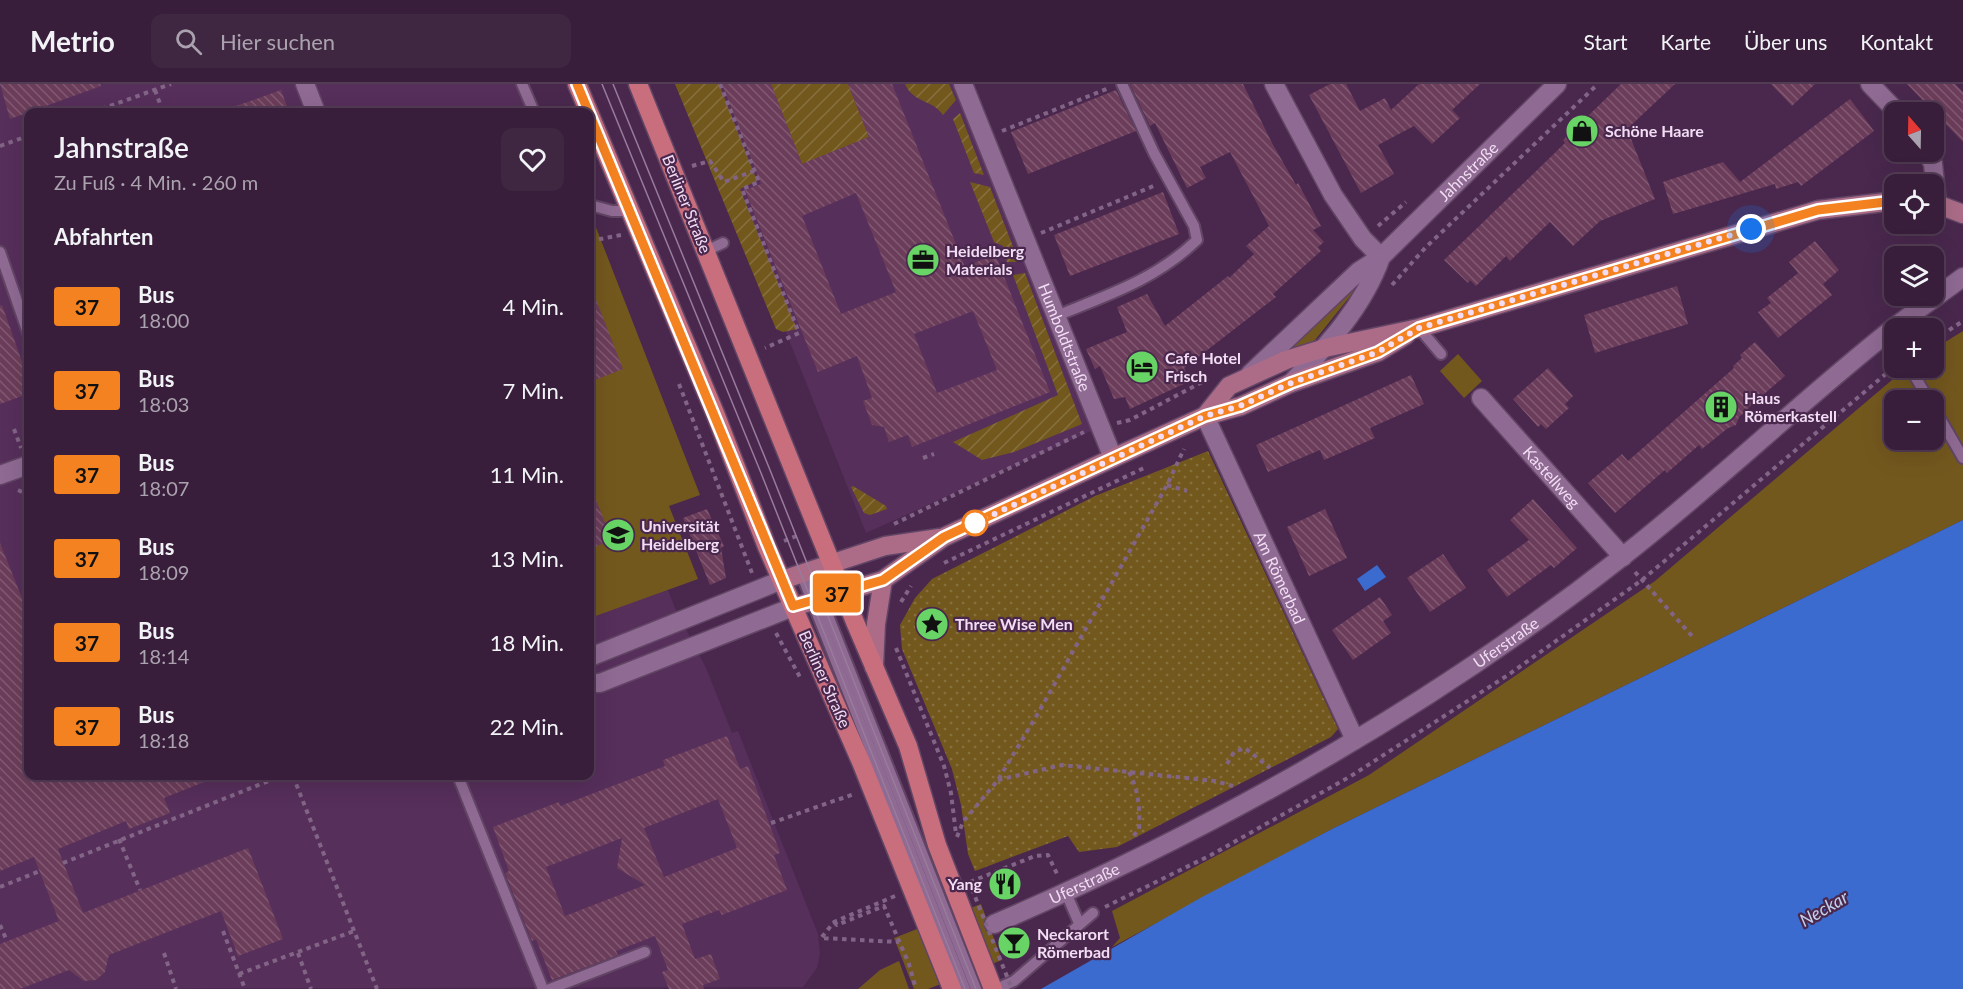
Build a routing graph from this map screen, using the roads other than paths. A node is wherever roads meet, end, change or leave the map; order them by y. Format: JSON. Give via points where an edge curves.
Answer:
{"nodes":[{"id":1,"x":305,"y":84,"type":"edge"},
{"id":2,"x":522,"y":84,"type":"edge"},
{"id":3,"x":577,"y":84,"type":"edge"},
{"id":4,"x":638,"y":84,"type":"edge"},
{"id":5,"x":963,"y":84,"type":"edge"},
{"id":6,"x":1120,"y":84,"type":"edge"},
{"id":7,"x":1274,"y":84,"type":"edge"},
{"id":8,"x":1557,"y":84,"type":"edge"},
{"id":9,"x":1870,"y":84,"type":"edge"},
{"id":10,"x":1887,"y":102,"type":"edge"},
{"id":11,"x":314,"y":108,"type":"edge"},
{"id":12,"x":532,"y":108,"type":"edge"},
{"id":13,"x":587,"y":108,"type":"edge"},
{"id":14,"x":594,"y":125,"type":"edge"},
{"id":15,"x":1963,"y":199,"type":"edge"},
{"id":16,"x":1884,"y":202,"type":"edge"},
{"id":17,"x":1944,"y":202,"type":"edge"},
{"id":18,"x":594,"y":206,"type":"edge"},
{"id":19,"x":1944,"y":207,"type":"edge"},
{"id":20,"x":630,"y":211,"type":"junction"},
{"id":21,"x":1963,"y":214,"type":"edge"},
{"id":22,"x":0,"y":252,"type":"edge"},
{"id":23,"x":1381,"y":257,"type":"junction"},
{"id":24,"x":1963,"y":277,"type":"edge"},
{"id":25,"x":1056,"y":316,"type":"junction"},
{"id":26,"x":1914,"y":318,"type":"edge"},
{"id":27,"x":24,"y":321,"type":"edge"},
{"id":28,"x":1419,"y":328,"type":"junction"},
{"id":29,"x":1884,"y":343,"type":"edge"},
{"id":30,"x":1325,"y":348,"type":"junction"},
{"id":31,"x":1441,"y":354,"type":"dead end"},
{"id":32,"x":1250,"y":374,"type":"junction"},
{"id":33,"x":1291,"y":383,"type":"junction"},
{"id":34,"x":1481,"y":398,"type":"dead end"},
{"id":35,"x":1205,"y":416,"type":"junction"},
{"id":36,"x":1944,"y":425,"type":"edge"},
{"id":37,"x":1113,"y":458,"type":"junction"},
{"id":38,"x":1963,"y":458,"type":"edge"},
{"id":39,"x":24,"y":466,"type":"edge"},
{"id":40,"x":0,"y":475,"type":"edge"},
{"id":41,"x":944,"y":537,"type":"junction"},
{"id":42,"x":1623,"y":557,"type":"junction"},
{"id":43,"x":831,"y":564,"type":"junction"},
{"id":44,"x":806,"y":572,"type":"junction"},
{"id":45,"x":782,"y":580,"type":"junction"},
{"id":46,"x":883,"y":580,"type":"junction"},
{"id":47,"x":842,"y":591,"type":"junction"},
{"id":48,"x":816,"y":599,"type":"junction"},
{"id":49,"x":793,"y":606,"type":"junction"},
{"id":50,"x":594,"y":655,"type":"edge"},
{"id":51,"x":874,"y":667,"type":"junction"},
{"id":52,"x":594,"y":683,"type":"edge"},
{"id":53,"x":1355,"y":740,"type":"junction"},
{"id":54,"x":460,"y":780,"type":"edge"},
{"id":55,"x":1066,"y":893,"type":"junction"},
{"id":56,"x":944,"y":900,"type":"junction"},
{"id":57,"x":1094,"y":913,"type":"dead end"},
{"id":58,"x":1079,"y":923,"type":"junction"},
{"id":59,"x":994,"y":924,"type":"dead end"},
{"id":60,"x":645,"y":952,"type":"dead end"},
{"id":61,"x":543,"y":989,"type":"edge"},
{"id":62,"x":550,"y":989,"type":"edge"},
{"id":63,"x":952,"y":989,"type":"edge"},
{"id":64,"x":965,"y":989,"type":"edge"},
{"id":65,"x":976,"y":989,"type":"edge"},
{"id":66,"x":994,"y":989,"type":"edge"}],
"edges":[{"from":1,"to":11,"type":"street"},
{"from":2,"to":12,"type":"lane"},
{"from":3,"to":13,"type":"main road","name":"Berliner Straße"},
{"from":4,"to":43,"type":"main road","name":"Berliner Straße","via":[[714,247]]},
{"from":5,"to":25,"type":"street","name":"Humboldtstraße"},
{"from":6,"to":25,"type":"lane","via":[[1194,226],[1197,240],[1174,262],[1143,280]]},
{"from":7,"to":23,"type":"street","via":[[1332,195]]},
{"from":8,"to":23,"type":"street","name":"Jahnstraße"},
{"from":9,"to":10,"type":"street"},
{"from":14,"to":20,"type":"main road","name":"Berliner Straße"},
{"from":15,"to":17,"type":"street"},
{"from":16,"to":28,"type":"street","via":[[1818,210]]},
{"from":18,"to":20,"type":"lane"},
{"from":19,"to":21,"type":"street"},
{"from":20,"to":45,"type":"main road","name":"Berliner Straße"},
{"from":22,"to":27,"type":"lane"},
{"from":23,"to":30,"type":"street","name":"Jahnstraße","via":[[1374,279]]},
{"from":23,"to":32,"type":"street","name":"Jahnstraße","via":[[1359,271]]},
{"from":24,"to":26,"type":"street","name":"Uferstraße"},
{"from":25,"to":37,"type":"street","name":"Humboldtstraße"},
{"from":28,"to":30,"type":"street"},
{"from":28,"to":31,"type":"lane"},
{"from":28,"to":33,"type":"street","via":[[1378,352]]},
{"from":29,"to":42,"type":"street","name":"Uferstraße"},
{"from":30,"to":32,"type":"street","name":"Jahnstraße"},
{"from":30,"to":33,"type":"street","name":"Jahnstraße"},
{"from":32,"to":35,"type":"street","name":"Jahnstraße","via":[[1229,386]]},
{"from":33,"to":35,"type":"street","name":"Jahnstraße","via":[[1240,406]]},
{"from":34,"to":42,"type":"street","name":"Kastellweg"},
{"from":35,"to":37,"type":"street","name":"Jahnstraße"},
{"from":35,"to":53,"type":"street","name":"Am Römerbad"},
{"from":36,"to":38,"type":"lane"},
{"from":37,"to":41,"type":"street","name":"Jahnstraße"},
{"from":39,"to":40,"type":"street"},
{"from":41,"to":43,"type":"street","name":"Jahnstraße","via":[[885,546]]},
{"from":41,"to":46,"type":"street","name":"Jahnstraße"},
{"from":42,"to":53,"type":"street","name":"Uferstraße","via":[[1527,628]]},
{"from":43,"to":44,"type":"street","name":"Jahnstraße"},
{"from":43,"to":47,"type":"main road","name":"Berliner Straße"},
{"from":44,"to":45,"type":"street","name":"Jahnstraße"},
{"from":44,"to":48,"type":"lane"},
{"from":45,"to":49,"type":"main road","name":"Berliner Straße"},
{"from":45,"to":50,"type":"street","name":"Jahnstraße"},
{"from":46,"to":47,"type":"street","name":"Jahnstraße"},
{"from":46,"to":51,"type":"street"},
{"from":47,"to":48,"type":"street","name":"Jahnstraße"},
{"from":47,"to":51,"type":"main road","name":"Berliner Straße"},
{"from":48,"to":49,"type":"street","name":"Jahnstraße"},
{"from":48,"to":56,"type":"lane"},
{"from":49,"to":52,"type":"street","name":"Jahnstraße"},
{"from":49,"to":56,"type":"main road","name":"Berliner Straße","via":[[861,762]]},
{"from":51,"to":56,"type":"main road","name":"Berliner Straße","via":[[908,746]]},
{"from":53,"to":55,"type":"street","name":"Uferstraße","via":[[1256,798]]},
{"from":54,"to":61,"type":"lane"},
{"from":55,"to":58,"type":"lane"},
{"from":55,"to":59,"type":"street","name":"Uferstraße"},
{"from":56,"to":63,"type":"main road"},
{"from":56,"to":64,"type":"lane"},
{"from":56,"to":65,"type":"lane"},
{"from":56,"to":66,"type":"main road"},
{"from":57,"to":58,"type":"lane"},
{"from":58,"to":66,"type":"lane","via":[[1014,981]]},
{"from":60,"to":62,"type":"lane"}]}
